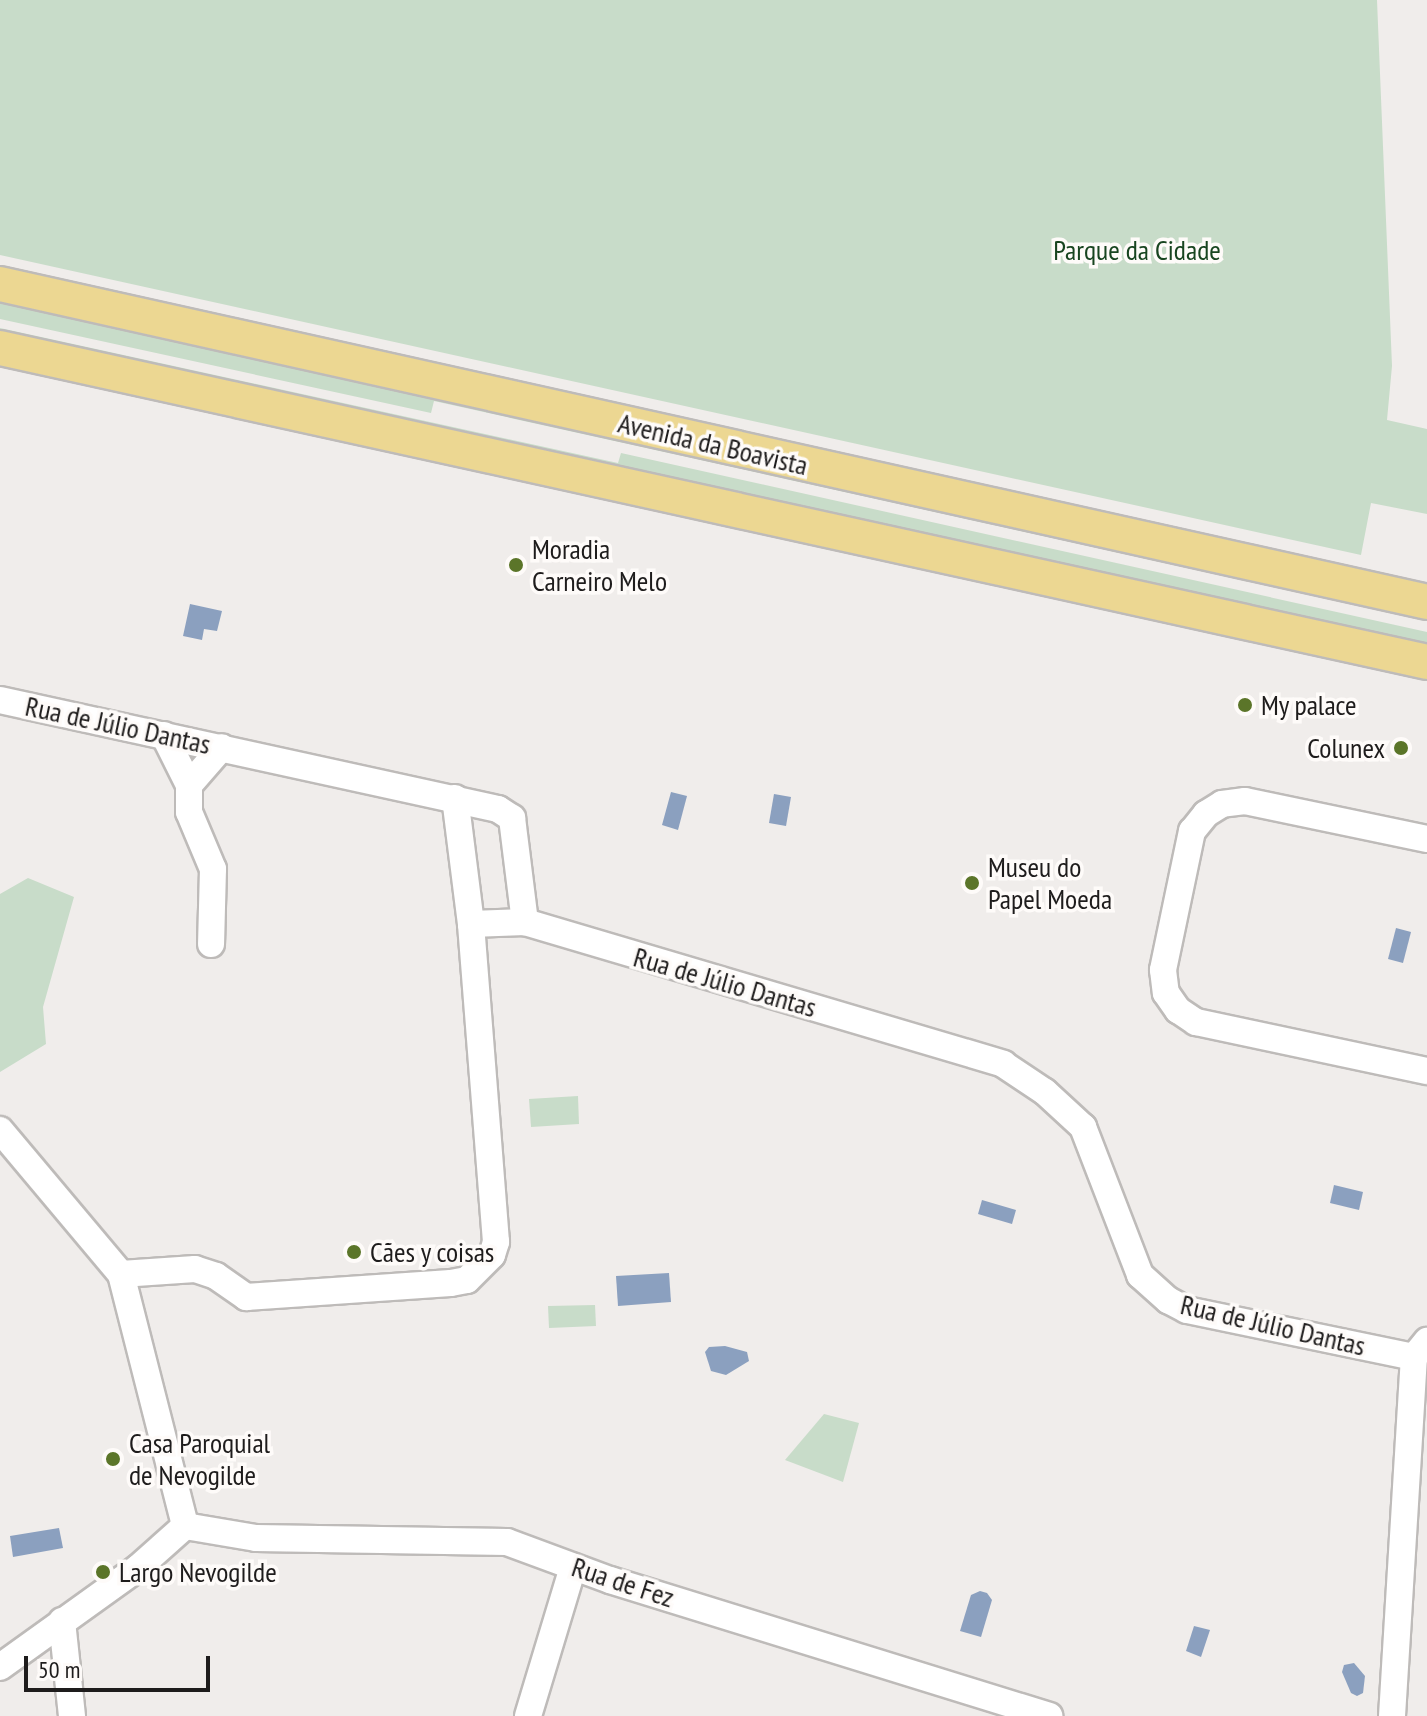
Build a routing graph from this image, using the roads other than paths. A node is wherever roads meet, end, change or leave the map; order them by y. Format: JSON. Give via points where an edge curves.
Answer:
{"nodes":[{"id":1,"x":0,"y":284,"type":"edge"},
{"id":2,"x":0,"y":348,"type":"edge"},
{"id":3,"x":1427,"y":579,"type":"edge"},
{"id":4,"x":1386,"y":594,"type":"junction"},
{"id":5,"x":1427,"y":602,"type":"edge"},
{"id":6,"x":1427,"y":662,"type":"edge"},
{"id":7,"x":0,"y":700,"type":"edge"},
{"id":8,"x":164,"y":735,"type":"junction"},
{"id":9,"x":222,"y":747,"type":"junction"},
{"id":10,"x":189,"y":785,"type":"junction"},
{"id":11,"x":455,"y":798,"type":"junction"},
{"id":12,"x":1427,"y":839,"type":"edge"},
{"id":13,"x":525,"y":922,"type":"junction"},
{"id":14,"x":471,"y":924,"type":"junction"},
{"id":15,"x":211,"y":944,"type":"dead end"},
{"id":16,"x":1427,"y":1071,"type":"edge"},
{"id":17,"x":0,"y":1130,"type":"edge"},
{"id":18,"x":121,"y":1274,"type":"junction"},
{"id":19,"x":1420,"y":1349,"type":"edge"},
{"id":20,"x":185,"y":1526,"type":"junction"},
{"id":21,"x":573,"y":1567,"type":"junction"},
{"id":22,"x":62,"y":1621,"type":"junction"},
{"id":23,"x":0,"y":1667,"type":"edge"},
{"id":24,"x":72,"y":1716,"type":"edge"},
{"id":25,"x":528,"y":1716,"type":"edge"},
{"id":26,"x":1049,"y":1716,"type":"edge"},
{"id":27,"x":1392,"y":1716,"type":"edge"}],
"edges":[{"from":1,"to":4,"type":"main road","name":"Avenida da Boavista"},
{"from":2,"to":6,"type":"main road"},
{"from":3,"to":4,"type":"main road"},
{"from":4,"to":5,"type":"main road","name":"Avenida da Boavista"},
{"from":7,"to":8,"type":"street","name":"Rua de Júlio Dantas"},
{"from":8,"to":9,"type":"street","name":"Rua de Júlio Dantas"},
{"from":8,"to":10,"type":"street"},
{"from":9,"to":10,"type":"street"},
{"from":9,"to":11,"type":"street","name":"Rua de Júlio Dantas"},
{"from":10,"to":15,"type":"street","via":[[189,812],[213,869]]},
{"from":11,"to":13,"type":"street","name":"Rua de Júlio Dantas","via":[[485,803],[512,818]]},
{"from":11,"to":14,"type":"street"},
{"from":12,"to":16,"type":"street","via":[[1245,801],[1222,804],[1192,831],[1163,970],[1166,993],[1196,1022]]},
{"from":13,"to":14,"type":"street"},
{"from":13,"to":19,"type":"street","name":"Rua de Júlio Dantas","via":[[1003,1064],[1083,1127],[1140,1275],[1168,1300],[1187,1310]]},
{"from":14,"to":18,"type":"street","via":[[496,1242],[483,1267],[467,1280],[451,1283],[246,1297],[195,1269]]},
{"from":17,"to":18,"type":"street"},
{"from":18,"to":20,"type":"street"},
{"from":19,"to":27,"type":"street"},
{"from":20,"to":21,"type":"street","name":"Rua de Fez","via":[[256,1538],[507,1542]]},
{"from":20,"to":22,"type":"street","via":[[139,1567]]},
{"from":21,"to":25,"type":"street"},
{"from":21,"to":26,"type":"street","name":"Rua de Fez"},
{"from":22,"to":23,"type":"street"},
{"from":22,"to":24,"type":"street"}]}
